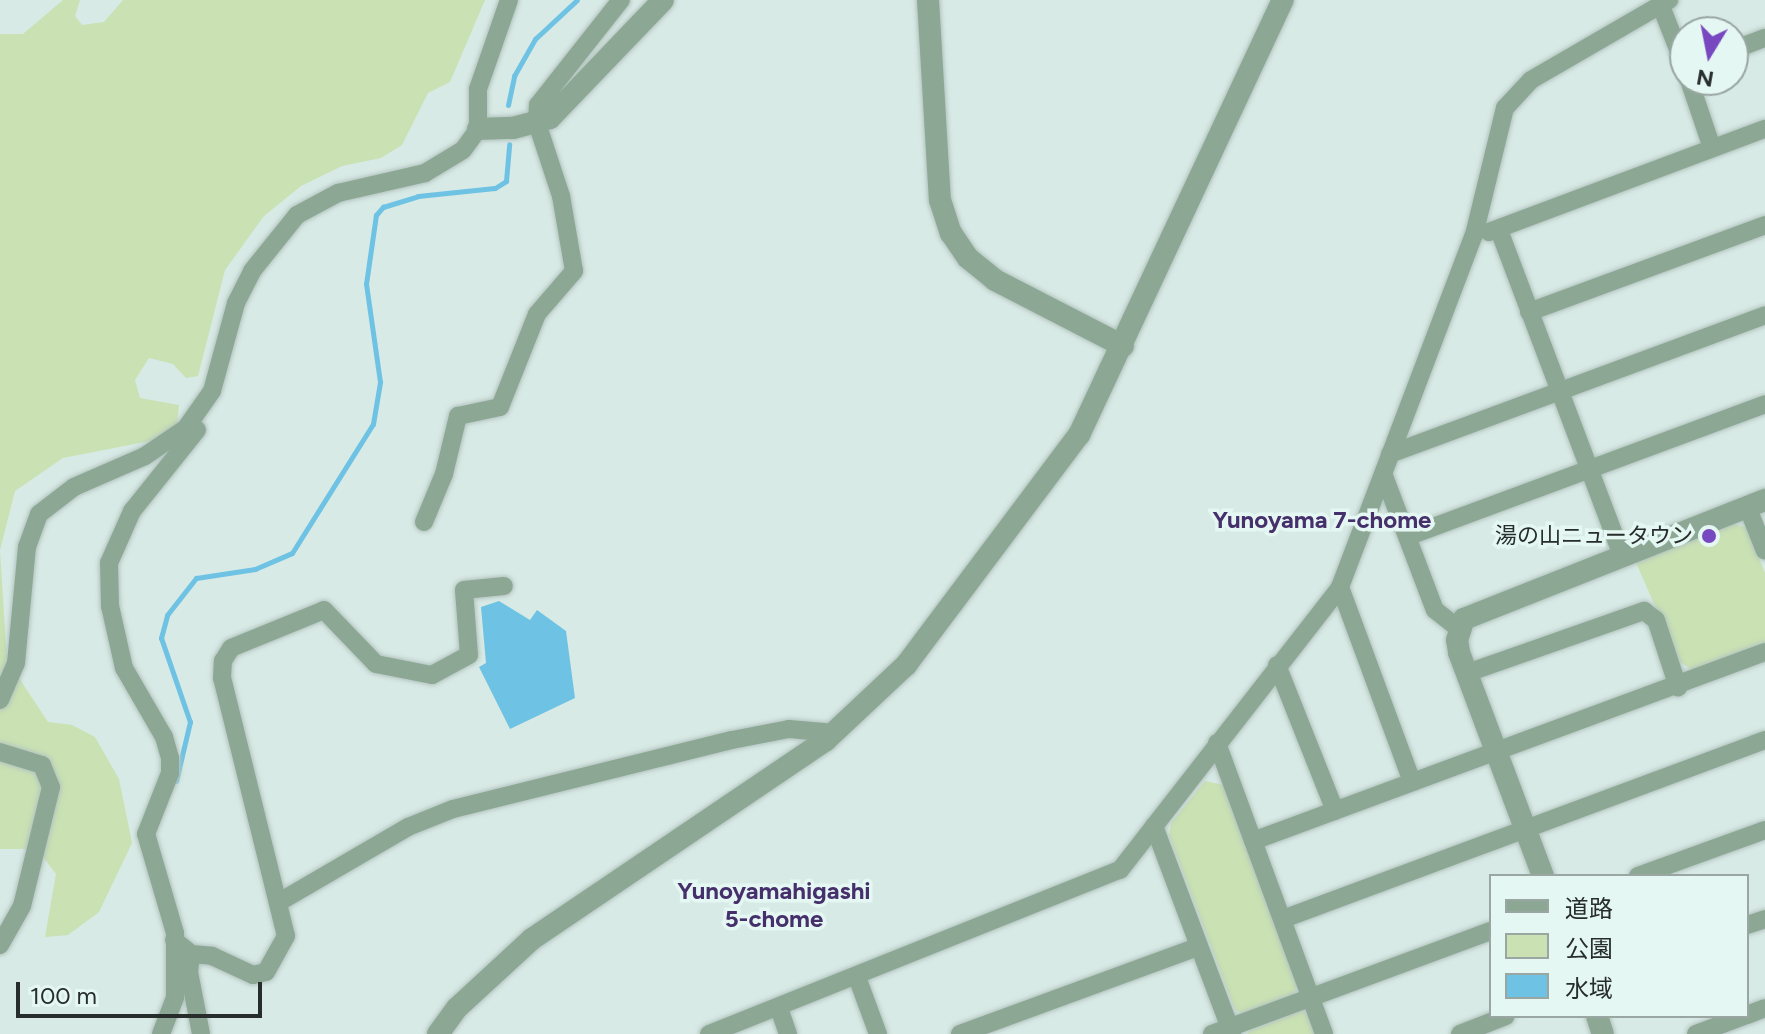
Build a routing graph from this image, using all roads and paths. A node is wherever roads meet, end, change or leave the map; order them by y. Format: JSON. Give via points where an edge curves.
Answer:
{"nodes":[{"id":1,"x":509,"y":0,"type":"edge"},
{"id":2,"x":621,"y":0,"type":"edge"},
{"id":3,"x":663,"y":0,"type":"edge"},
{"id":4,"x":928,"y":0,"type":"edge"},
{"id":5,"x":1283,"y":0,"type":"edge"},
{"id":6,"x":1665,"y":3,"type":"edge"},
{"id":7,"x":1694,"y":96,"type":"edge"},
{"id":8,"x":537,"y":123,"type":"junction"},
{"id":9,"x":478,"y":129,"type":"junction"},
{"id":10,"x":1765,"y":129,"type":"edge"},
{"id":11,"x":1712,"y":148,"type":"junction"},
{"id":12,"x":1765,"y":225,"type":"edge"},
{"id":13,"x":1499,"y":230,"type":"junction"},
{"id":14,"x":1474,"y":235,"type":"junction"},
{"id":15,"x":1529,"y":312,"type":"junction"},
{"id":16,"x":1765,"y":315,"type":"edge"},
{"id":17,"x":1123,"y":346,"type":"junction"},
{"id":18,"x":1560,"y":390,"type":"junction"},
{"id":19,"x":212,"y":391,"type":"junction"},
{"id":20,"x":1765,"y":404,"type":"edge"},
{"id":21,"x":1390,"y":454,"type":"junction"},
{"id":22,"x":1590,"y":469,"type":"junction"},
{"id":23,"x":1384,"y":476,"type":"junction"},
{"id":24,"x":1756,"y":503,"type":"edge"},
{"id":25,"x":424,"y":522,"type":"dead end"},
{"id":26,"x":1409,"y":536,"type":"junction"},
{"id":27,"x":1765,"y":551,"type":"edge"},
{"id":28,"x":1621,"y":553,"type":"junction"},
{"id":29,"x":504,"y":586,"type":"dead end"},
{"id":30,"x":1340,"y":587,"type":"junction"},
{"id":31,"x":1459,"y":629,"type":"junction"},
{"id":32,"x":1765,"y":652,"type":"edge"},
{"id":33,"x":1277,"y":665,"type":"junction"},
{"id":34,"x":1467,"y":673,"type":"junction"},
{"id":35,"x":1678,"y":687,"type":"junction"},
{"id":36,"x":0,"y":700,"type":"edge"},
{"id":37,"x":835,"y":733,"type":"junction"},
{"id":38,"x":1765,"y":740,"type":"edge"},
{"id":39,"x":1217,"y":743,"type":"junction"},
{"id":40,"x":1496,"y":750,"type":"junction"},
{"id":41,"x":0,"y":752,"type":"edge"},
{"id":42,"x":1412,"y":782,"type":"junction"},
{"id":43,"x":1335,"y":811,"type":"junction"},
{"id":44,"x":1154,"y":826,"type":"junction"},
{"id":45,"x":1526,"y":830,"type":"junction"},
{"id":46,"x":1765,"y":830,"type":"edge"},
{"id":47,"x":1253,"y":841,"type":"junction"},
{"id":48,"x":1542,"y":874,"type":"edge"},
{"id":49,"x":1644,"y":874,"type":"edge"},
{"id":50,"x":281,"y":901,"type":"junction"},
{"id":51,"x":1283,"y":919,"type":"junction"},
{"id":52,"x":1489,"y":932,"type":"edge"},
{"id":53,"x":174,"y":940,"type":"junction"},
{"id":54,"x":0,"y":945,"type":"edge"},
{"id":55,"x":1198,"y":947,"type":"junction"},
{"id":56,"x":191,"y":954,"type":"junction"},
{"id":57,"x":857,"y":977,"type":"junction"},
{"id":58,"x":1312,"y":1000,"type":"junction"},
{"id":59,"x":779,"y":1008,"type":"junction"},
{"id":60,"x":1501,"y":1018,"type":"edge"},
{"id":61,"x":1740,"y":1018,"type":"edge"},
{"id":62,"x":1224,"y":1032,"type":"edge"},
{"id":63,"x":161,"y":1034,"type":"edge"},
{"id":64,"x":201,"y":1034,"type":"edge"},
{"id":65,"x":438,"y":1034,"type":"edge"},
{"id":66,"x":709,"y":1034,"type":"edge"},
{"id":67,"x":788,"y":1034,"type":"edge"},
{"id":68,"x":878,"y":1034,"type":"edge"},
{"id":69,"x":960,"y":1034,"type":"edge"},
{"id":70,"x":1324,"y":1034,"type":"edge"},
{"id":71,"x":1460,"y":1034,"type":"edge"},
{"id":72,"x":1696,"y":1034,"type":"edge"}],
"edges":[{"from":1,"to":9,"type":"street","via":[[478,89]]},
{"from":2,"to":8,"type":"street","via":[[542,97]]},
{"from":3,"to":8,"type":"street","via":[[612,48],[564,106]]},
{"from":4,"to":17,"type":"street","via":[[940,200],[951,233],[968,258],[995,280]]},
{"from":5,"to":17,"type":"street"},
{"from":6,"to":14,"type":"street","via":[[1515,93],[1505,108]]},
{"from":7,"to":11,"type":"street"},
{"from":8,"to":9,"type":"street"},
{"from":8,"to":25,"type":"street","via":[[561,196],[574,271],[537,314],[500,407],[458,416],[444,474]]},
{"from":9,"to":19,"type":"street","via":[[450,163],[338,193],[297,215],[273,239],[236,303]]},
{"from":10,"to":11,"type":"street"},
{"from":11,"to":13,"type":"street"},
{"from":12,"to":15,"type":"street"},
{"from":13,"to":14,"type":"street"},
{"from":13,"to":15,"type":"street"},
{"from":14,"to":21,"type":"street"},
{"from":15,"to":18,"type":"street"},
{"from":16,"to":18,"type":"street"},
{"from":17,"to":37,"type":"street","via":[[1057,469],[906,665]]},
{"from":18,"to":21,"type":"street"},
{"from":18,"to":22,"type":"street"},
{"from":19,"to":36,"type":"street","via":[[186,428],[168,443],[74,487],[39,514],[27,547],[16,663]]},
{"from":19,"to":53,"type":"street","via":[[217,400],[132,511],[109,563],[110,606],[124,668],[164,737],[170,758],[170,773],[146,834]]},
{"from":20,"to":22,"type":"street"},
{"from":21,"to":23,"type":"street"},
{"from":22,"to":26,"type":"street"},
{"from":22,"to":28,"type":"street"},
{"from":23,"to":26,"type":"street"},
{"from":23,"to":30,"type":"street"},
{"from":24,"to":27,"type":"street"},
{"from":24,"to":28,"type":"street"},
{"from":26,"to":31,"type":"street","via":[[1435,610]]},
{"from":28,"to":31,"type":"street","via":[[1474,613]]},
{"from":29,"to":50,"type":"street","via":[[464,590],[469,655],[432,675],[376,664],[324,610],[226,653],[222,678]]},
{"from":30,"to":33,"type":"street"},
{"from":30,"to":42,"type":"street"},
{"from":31,"to":34,"type":"street"},
{"from":32,"to":35,"type":"street"},
{"from":33,"to":39,"type":"street"},
{"from":33,"to":43,"type":"street"},
{"from":34,"to":35,"type":"street","via":[[1644,611],[1656,620]]},
{"from":34,"to":40,"type":"street"},
{"from":35,"to":40,"type":"street"},
{"from":37,"to":50,"type":"street","via":[[789,729],[691,748],[453,809],[398,832]]},
{"from":37,"to":65,"type":"street","via":[[532,939],[457,1008]]},
{"from":38,"to":45,"type":"street"},
{"from":39,"to":44,"type":"street"},
{"from":39,"to":47,"type":"street"},
{"from":40,"to":42,"type":"street"},
{"from":40,"to":45,"type":"street"},
{"from":41,"to":54,"type":"street","via":[[42,765],[51,787],[22,906]]},
{"from":42,"to":43,"type":"street"},
{"from":43,"to":47,"type":"street"},
{"from":44,"to":55,"type":"street"},
{"from":44,"to":57,"type":"street","via":[[1120,870]]},
{"from":45,"to":48,"type":"street"},
{"from":45,"to":51,"type":"street"},
{"from":46,"to":49,"type":"street"},
{"from":47,"to":51,"type":"street"},
{"from":50,"to":56,"type":"street","via":[[286,936],[266,972],[253,975],[212,956]]},
{"from":51,"to":58,"type":"street"},
{"from":52,"to":58,"type":"street"},
{"from":53,"to":56,"type":"street"},
{"from":53,"to":63,"type":"street","via":[[175,997]]},
{"from":55,"to":62,"type":"street"},
{"from":55,"to":69,"type":"street"},
{"from":56,"to":64,"type":"street","via":[[189,972]]},
{"from":57,"to":59,"type":"street"},
{"from":57,"to":68,"type":"street"},
{"from":58,"to":62,"type":"street"},
{"from":58,"to":70,"type":"street"},
{"from":59,"to":66,"type":"street"},
{"from":59,"to":67,"type":"street"},
{"from":60,"to":71,"type":"street"},
{"from":61,"to":72,"type":"street"}]}
